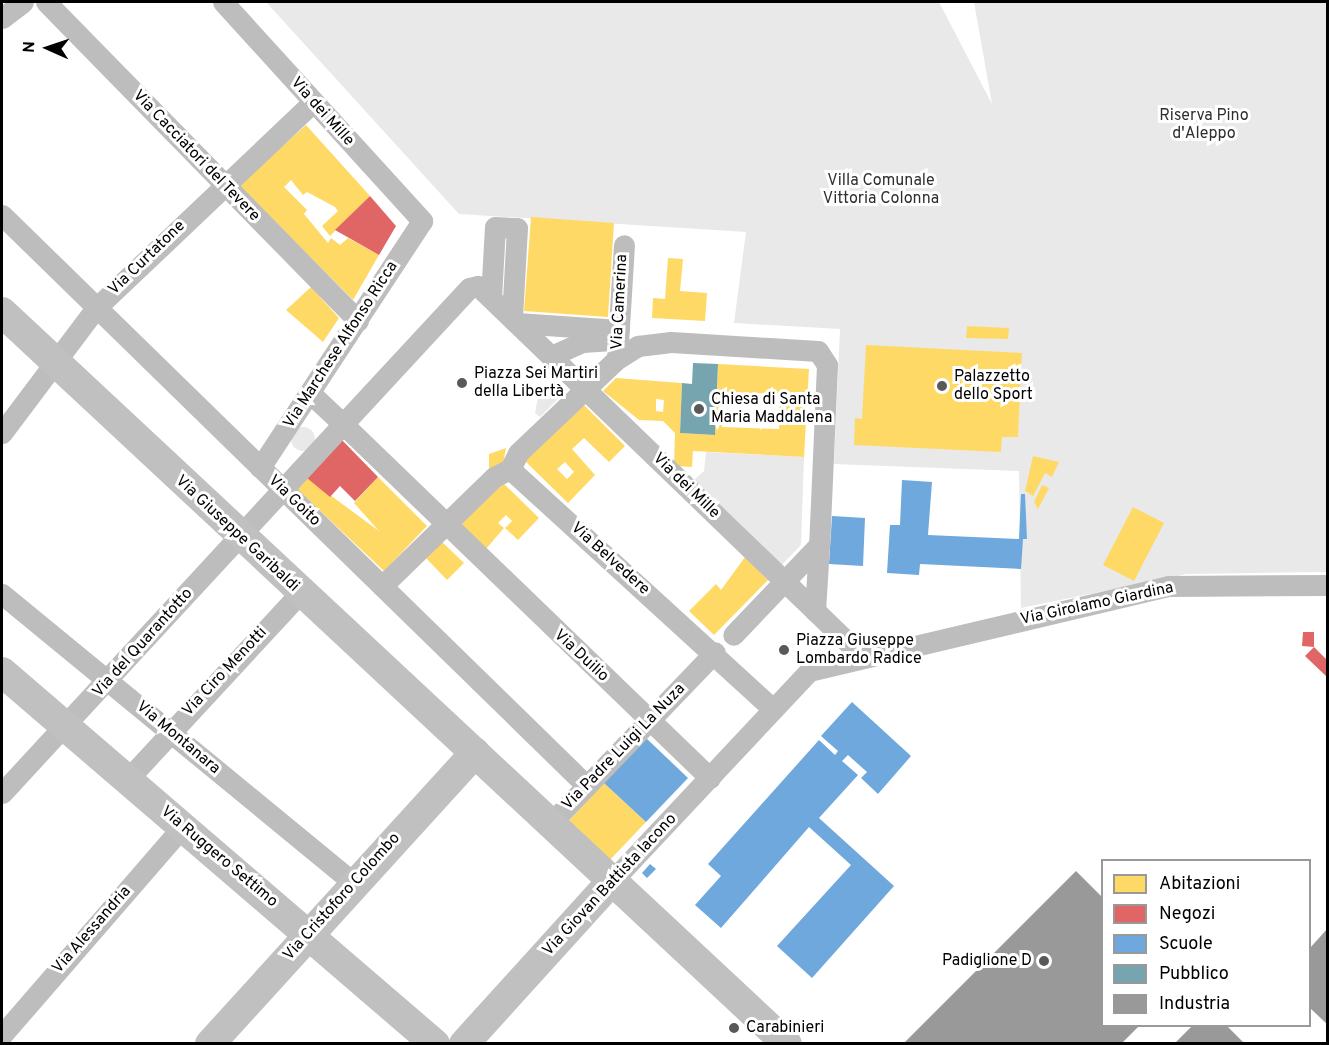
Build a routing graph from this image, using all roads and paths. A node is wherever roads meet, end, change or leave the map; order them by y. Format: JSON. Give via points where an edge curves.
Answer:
{"nodes":[{"id":1,"x":23,"y":2,"type":"edge"},
{"id":2,"x":46,"y":2,"type":"edge"},
{"id":3,"x":223,"y":2,"type":"edge"},
{"id":4,"x":2,"y":18,"type":"edge"},
{"id":5,"x":314,"y":102,"type":"junction"},
{"id":6,"x":223,"y":184,"type":"junction"},
{"id":7,"x":2,"y":215,"type":"edge"},
{"id":8,"x":422,"y":221,"type":"joint"},
{"id":9,"x":624,"y":245,"type":"dead end"},
{"id":10,"x":491,"y":298,"type":"junction"},
{"id":11,"x":96,"y":308,"type":"junction"},
{"id":12,"x":2,"y":312,"type":"edge"},
{"id":13,"x":352,"y":315,"type":"junction"},
{"id":14,"x":515,"y":320,"type":"junction"},
{"id":15,"x":618,"y":343,"type":"junction"},
{"id":16,"x":551,"y":356,"type":"junction"},
{"id":17,"x":53,"y":360,"type":"junction"},
{"id":18,"x":310,"y":393,"type":"junction"},
{"id":19,"x":590,"y":393,"type":"junction"},
{"id":20,"x":343,"y":424,"type":"junction"},
{"id":21,"x":2,"y":433,"type":"edge"},
{"id":22,"x":260,"y":468,"type":"junction"},
{"id":23,"x":512,"y":471,"type":"junction"},
{"id":24,"x":283,"y":490,"type":"junction"},
{"id":25,"x":444,"y":530,"type":"junction"},
{"id":26,"x":240,"y":537,"type":"junction"},
{"id":27,"x":819,"y":545,"type":"junction"},
{"id":28,"x":785,"y":576,"type":"junction"},
{"id":29,"x":1328,"y":585,"type":"edge"},
{"id":30,"x":382,"y":586,"type":"junction"},
{"id":31,"x":300,"y":593,"type":"junction"},
{"id":32,"x":6,"y":607,"type":"edge"},
{"id":33,"x":815,"y":611,"type":"junction"},
{"id":34,"x":733,"y":635,"type":"dead end"},
{"id":35,"x":711,"y":648,"type":"junction"},
{"id":36,"x":866,"y":656,"type":"junction"},
{"id":37,"x":2,"y":672,"type":"edge"},
{"id":38,"x":108,"y":680,"type":"junction"},
{"id":39,"x":773,"y":709,"type":"junction"},
{"id":40,"x":649,"y":720,"type":"junction"},
{"id":41,"x":66,"y":727,"type":"junction"},
{"id":42,"x":169,"y":732,"type":"junction"},
{"id":43,"x":476,"y":753,"type":"junction"},
{"id":44,"x":710,"y":778,"type":"junction"},
{"id":45,"x":127,"y":780,"type":"junction"},
{"id":46,"x":587,"y":786,"type":"junction"},
{"id":47,"x":2,"y":793,"type":"edge"},
{"id":48,"x":550,"y":824,"type":"junction"},
{"id":49,"x":183,"y":826,"type":"junction"},
{"id":50,"x":611,"y":882,"type":"junction"},
{"id":51,"x":354,"y":883,"type":"junction"},
{"id":52,"x":309,"y":933,"type":"junction"},
{"id":53,"x":2,"y":1035,"type":"edge"},
{"id":54,"x":210,"y":1044,"type":"edge"},
{"id":55,"x":435,"y":1044,"type":"edge"},
{"id":56,"x":464,"y":1044,"type":"edge"},
{"id":57,"x":787,"y":1044,"type":"edge"}],
"edges":[{"from":1,"to":4,"type":"street"},
{"from":2,"to":6,"type":"street","name":"Via Cacciatori del Tevere"},
{"from":3,"to":5,"type":"street","name":"Via dei Mille"},
{"from":5,"to":6,"type":"street","name":"Via Curtatone"},
{"from":5,"to":8,"type":"street","name":"Via dei Mille"},
{"from":6,"to":11,"type":"street","name":"Via Curtatone"},
{"from":6,"to":13,"type":"street","name":"Via Cacciatori del Tevere"},
{"from":7,"to":11,"type":"street","name":"Via Goito"},
{"from":8,"to":13,"type":"street","name":"Via Marchese Alfonso Ricca"},
{"from":9,"to":15,"type":"street","name":"Via Camerina"},
{"from":10,"to":14,"type":"street","name":"Via dei Mille"},
{"from":10,"to":14,"type":"street","via":[[495,227],[517,228]]},
{"from":10,"to":20,"type":"street","name":"Via del Quarantotto","via":[[478,286],[469,288]]},
{"from":11,"to":17,"type":"street","name":"Via Curtatone"},
{"from":11,"to":22,"type":"street","name":"Via Goito"},
{"from":12,"to":17,"type":"main road","name":"Via Giuseppe Garibaldi"},
{"from":13,"to":18,"type":"street","name":"Via Marchese Alfonso Ricca"},
{"from":14,"to":15,"type":"street"},
{"from":14,"to":16,"type":"street","name":"Via dei Mille"},
{"from":15,"to":16,"type":"street","via":[[583,342]]},
{"from":15,"to":19,"type":"street"},
{"from":15,"to":27,"type":"street","via":[[655,342],[824,355]]},
{"from":16,"to":19,"type":"street","name":"Via dei Mille"},
{"from":17,"to":21,"type":"street","name":"Via Curtatone"},
{"from":17,"to":26,"type":"main road","name":"Via Giuseppe Garibaldi"},
{"from":18,"to":20,"type":"street","name":"Via Duilio"},
{"from":18,"to":22,"type":"street","name":"Via Marchese Alfonso Ricca"},
{"from":19,"to":23,"type":"street","via":[[519,453]]},
{"from":19,"to":28,"type":"street","name":"Via dei Mille"},
{"from":20,"to":24,"type":"street","name":"Via del Quarantotto"},
{"from":20,"to":25,"type":"street","name":"Via Duilio"},
{"from":22,"to":24,"type":"street","name":"Via Goito"},
{"from":23,"to":25,"type":"street","via":[[494,477]]},
{"from":23,"to":35,"type":"street","name":"Via Belvedere"},
{"from":24,"to":26,"type":"street","name":"Via del Quarantotto"},
{"from":24,"to":30,"type":"street","name":"Via Goito"},
{"from":25,"to":30,"type":"street"},
{"from":25,"to":40,"type":"street","name":"Via Duilio"},
{"from":26,"to":31,"type":"main road","name":"Via Giuseppe Garibaldi"},
{"from":26,"to":38,"type":"street","name":"Via del Quarantotto"},
{"from":27,"to":28,"type":"street"},
{"from":27,"to":33,"type":"street"},
{"from":28,"to":33,"type":"street","name":"Via dei Mille"},
{"from":28,"to":34,"type":"street"},
{"from":29,"to":36,"type":"street","name":"Via Girolamo Giardina","via":[[1168,585]]},
{"from":30,"to":46,"type":"street","name":"Via Goito"},
{"from":31,"to":42,"type":"street","name":"Via Ciro Menotti"},
{"from":31,"to":43,"type":"main road","name":"Via Giuseppe Garibaldi"},
{"from":32,"to":38,"type":"street","name":"Via Montanara"},
{"from":33,"to":36,"type":"street","name":"Via dei Mille"},
{"from":35,"to":39,"type":"street","name":"Via Belvedere"},
{"from":35,"to":40,"type":"street","name":"Via Padre Luigi La Nuza","via":[[697,670]]},
{"from":36,"to":39,"type":"street","name":"Via Girolamo Giardina","via":[[809,671]]},
{"from":37,"to":41,"type":"main road","name":"Via Ruggero Settimo"},
{"from":38,"to":41,"type":"street","name":"Via del Quarantotto"},
{"from":38,"to":42,"type":"street","name":"Via Montanara"},
{"from":39,"to":44,"type":"street","name":"Via Giovan Battista Iacono"},
{"from":40,"to":44,"type":"street","name":"Via Duilio"},
{"from":40,"to":46,"type":"street","name":"Via Padre Luigi La Nuza"},
{"from":41,"to":45,"type":"main road","name":"Via Ruggero Settimo"},
{"from":41,"to":47,"type":"street","name":"Via del Quarantotto"},
{"from":42,"to":45,"type":"street","name":"Via Ciro Menotti"},
{"from":42,"to":51,"type":"street","name":"Via Montanara"},
{"from":43,"to":48,"type":"main road","name":"Via Giuseppe Garibaldi"},
{"from":43,"to":51,"type":"main road","name":"Via Cristoforo Colombo"},
{"from":44,"to":50,"type":"street","name":"Via Giovan Battista Iacono"},
{"from":45,"to":49,"type":"main road","name":"Via Ruggero Settimo"},
{"from":46,"to":48,"type":"street","name":"Via Padre Luigi La Nuza"},
{"from":48,"to":50,"type":"main road","name":"Via Giuseppe Garibaldi"},
{"from":49,"to":52,"type":"main road","name":"Via Ruggero Settimo"},
{"from":49,"to":53,"type":"street","name":"Via Alessandria"},
{"from":50,"to":56,"type":"main road","name":"Via Giovan Battista Iacono"},
{"from":50,"to":57,"type":"main road","name":"Via Giuseppe Garibaldi"},
{"from":51,"to":52,"type":"main road","name":"Via Cristoforo Colombo"},
{"from":52,"to":54,"type":"main road","name":"Via Cristoforo Colombo"},
{"from":52,"to":55,"type":"main road","name":"Via Ruggero Settimo"}]}
